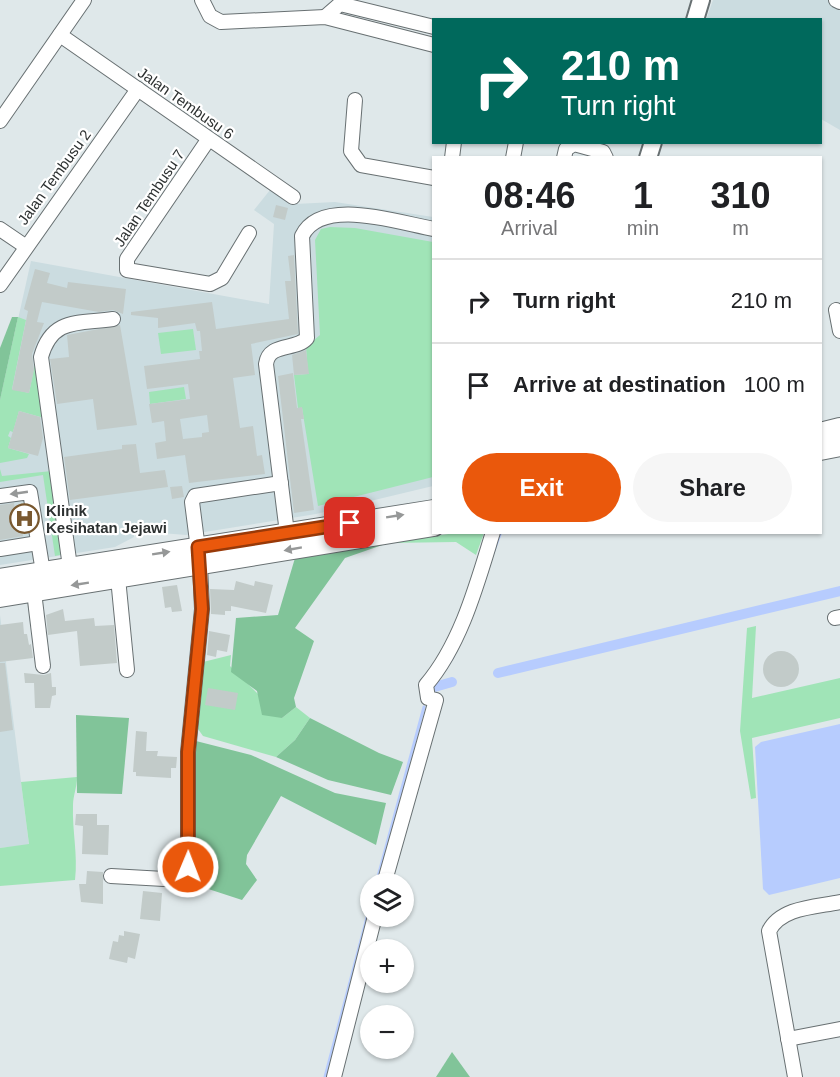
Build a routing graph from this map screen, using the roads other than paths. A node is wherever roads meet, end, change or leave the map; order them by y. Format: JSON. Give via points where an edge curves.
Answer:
{"nodes":[{"id":1,"x":84,"y":0,"type":"edge"},
{"id":2,"x":202,"y":0,"type":"edge"},
{"id":3,"x":701,"y":0,"type":"edge"},
{"id":4,"x":836,"y":0,"type":"edge"},
{"id":5,"x":840,"y":2,"type":"edge"},
{"id":6,"x":365,"y":5,"type":"edge"},
{"id":7,"x":325,"y":17,"type":"junction"},
{"id":8,"x":696,"y":18,"type":"edge"},
{"id":9,"x":432,"y":26,"type":"edge"},
{"id":10,"x":60,"y":35,"type":"junction"},
{"id":11,"x":432,"y":44,"type":"edge"},
{"id":12,"x":138,"y":89,"type":"junction"},
{"id":13,"x":355,"y":100,"type":"dead end"},
{"id":14,"x":0,"y":121,"type":"edge"},
{"id":15,"x":208,"y":140,"type":"junction"},
{"id":16,"x":574,"y":144,"type":"edge"},
{"id":17,"x":574,"y":144,"type":"edge"},
{"id":18,"x":564,"y":156,"type":"edge"},
{"id":19,"x":606,"y":156,"type":"edge"},
{"id":20,"x":432,"y":178,"type":"edge"},
{"id":21,"x":293,"y":197,"type":"dead end"},
{"id":22,"x":0,"y":229,"type":"edge"},
{"id":23,"x":432,"y":229,"type":"edge"},
{"id":24,"x":249,"y":233,"type":"dead end"},
{"id":25,"x":26,"y":246,"type":"junction"},
{"id":26,"x":0,"y":285,"type":"edge"},
{"id":27,"x":836,"y":310,"type":"dead end"},
{"id":28,"x":113,"y":319,"type":"dead end"},
{"id":29,"x":840,"y":331,"type":"edge"},
{"id":30,"x":840,"y":428,"type":"edge"},
{"id":31,"x":822,"y":432,"type":"edge"},
{"id":32,"x":840,"y":446,"type":"edge"},
{"id":33,"x":822,"y":450,"type":"edge"},
{"id":34,"x":281,"y":483,"type":"junction"},
{"id":35,"x":0,"y":496,"type":"edge"},
{"id":36,"x":432,"y":510,"type":"edge"},
{"id":37,"x":432,"y":526,"type":"edge"},
{"id":38,"x":287,"y":533,"type":"junction"},
{"id":39,"x":492,"y":534,"type":"edge"},
{"id":40,"x":38,"y":543,"type":"junction"},
{"id":41,"x":0,"y":549,"type":"edge"},
{"id":42,"x":199,"y":556,"type":"junction"},
{"id":43,"x":70,"y":567,"type":"junction"},
{"id":44,"x":43,"y":572,"type":"junction"},
{"id":45,"x":118,"y":578,"type":"junction"},
{"id":46,"x":0,"y":579,"type":"edge"},
{"id":47,"x":34,"y":592,"type":"junction"},
{"id":48,"x":0,"y":597,"type":"edge"},
{"id":49,"x":43,"y":666,"type":"dead end"},
{"id":50,"x":127,"y":670,"type":"dead end"},
{"id":51,"x":387,"y":873,"type":"edge"},
{"id":52,"x":111,"y":876,"type":"dead end"},
{"id":53,"x":840,"y":903,"type":"edge"},
{"id":54,"x":372,"y":927,"type":"edge"},
{"id":55,"x":840,"y":1029,"type":"edge"},
{"id":56,"x":788,"y":1039,"type":"junction"},
{"id":57,"x":334,"y":1077,"type":"edge"},
{"id":58,"x":795,"y":1077,"type":"edge"}],
"edges":[{"from":1,"to":10,"type":"street"},
{"from":2,"to":7,"type":"street","via":[[210,16],[221,22]]},
{"from":3,"to":8,"type":"main road"},
{"from":4,"to":5,"type":"street"},
{"from":6,"to":7,"type":"street","via":[[340,4]]},
{"from":6,"to":9,"type":"street"},
{"from":7,"to":11,"type":"street"},
{"from":10,"to":12,"type":"street","name":"Jalan Tembusu 6"},
{"from":10,"to":14,"type":"street"},
{"from":12,"to":15,"type":"street","name":"Jalan Tembusu 6"},
{"from":12,"to":25,"type":"street","name":"Jalan Tembusu 2"},
{"from":13,"to":20,"type":"street","via":[[351,151],[362,165]]},
{"from":15,"to":21,"type":"street","name":"Jalan Tembusu 6"},
{"from":15,"to":24,"type":"street","name":"Jalan Tembusu 7","via":[[128,259],[127,270],[210,284],[222,278]]},
{"from":16,"to":18,"type":"street","via":[[566,148]]},
{"from":17,"to":19,"type":"street"},
{"from":22,"to":25,"type":"street"},
{"from":23,"to":34,"type":"street","via":[[343,213],[317,219],[307,226],[302,236],[307,338],[303,343],[274,351],[266,364]]},
{"from":25,"to":26,"type":"street","name":"Jalan Tembusu 2"},
{"from":27,"to":29,"type":"street"},
{"from":28,"to":43,"type":"street","via":[[65,325],[55,330],[46,339],[41,357]]},
{"from":30,"to":31,"type":"highway"},
{"from":32,"to":33,"type":"highway"},
{"from":34,"to":38,"type":"street"},
{"from":34,"to":42,"type":"street","via":[[195,496],[192,502]]},
{"from":40,"to":35,"type":"street","one_way":true,"via":[[30,492]]},
{"from":38,"to":36,"type":"highway","one_way":true},
{"from":37,"to":42,"type":"highway","one_way":true},
{"from":38,"to":42,"type":"highway"},
{"from":39,"to":51,"type":"street","via":[[451,650],[426,685],[428,698],[436,700]]},
{"from":40,"to":41,"type":"street"},
{"from":40,"to":44,"type":"street"},
{"from":43,"to":42,"type":"highway","one_way":true},
{"from":42,"to":45,"type":"highway"},
{"from":42,"to":52,"type":"street","via":[[201,619],[188,752],[188,867],[182,880]]},
{"from":43,"to":44,"type":"highway"},
{"from":44,"to":46,"type":"highway"},
{"from":45,"to":47,"type":"highway","one_way":true},
{"from":45,"to":50,"type":"street"},
{"from":47,"to":48,"type":"highway"},
{"from":47,"to":49,"type":"street"},
{"from":53,"to":56,"type":"street","via":[[783,914],[769,931]]},
{"from":54,"to":57,"type":"street"},
{"from":55,"to":56,"type":"street"},
{"from":56,"to":58,"type":"street"}]}
